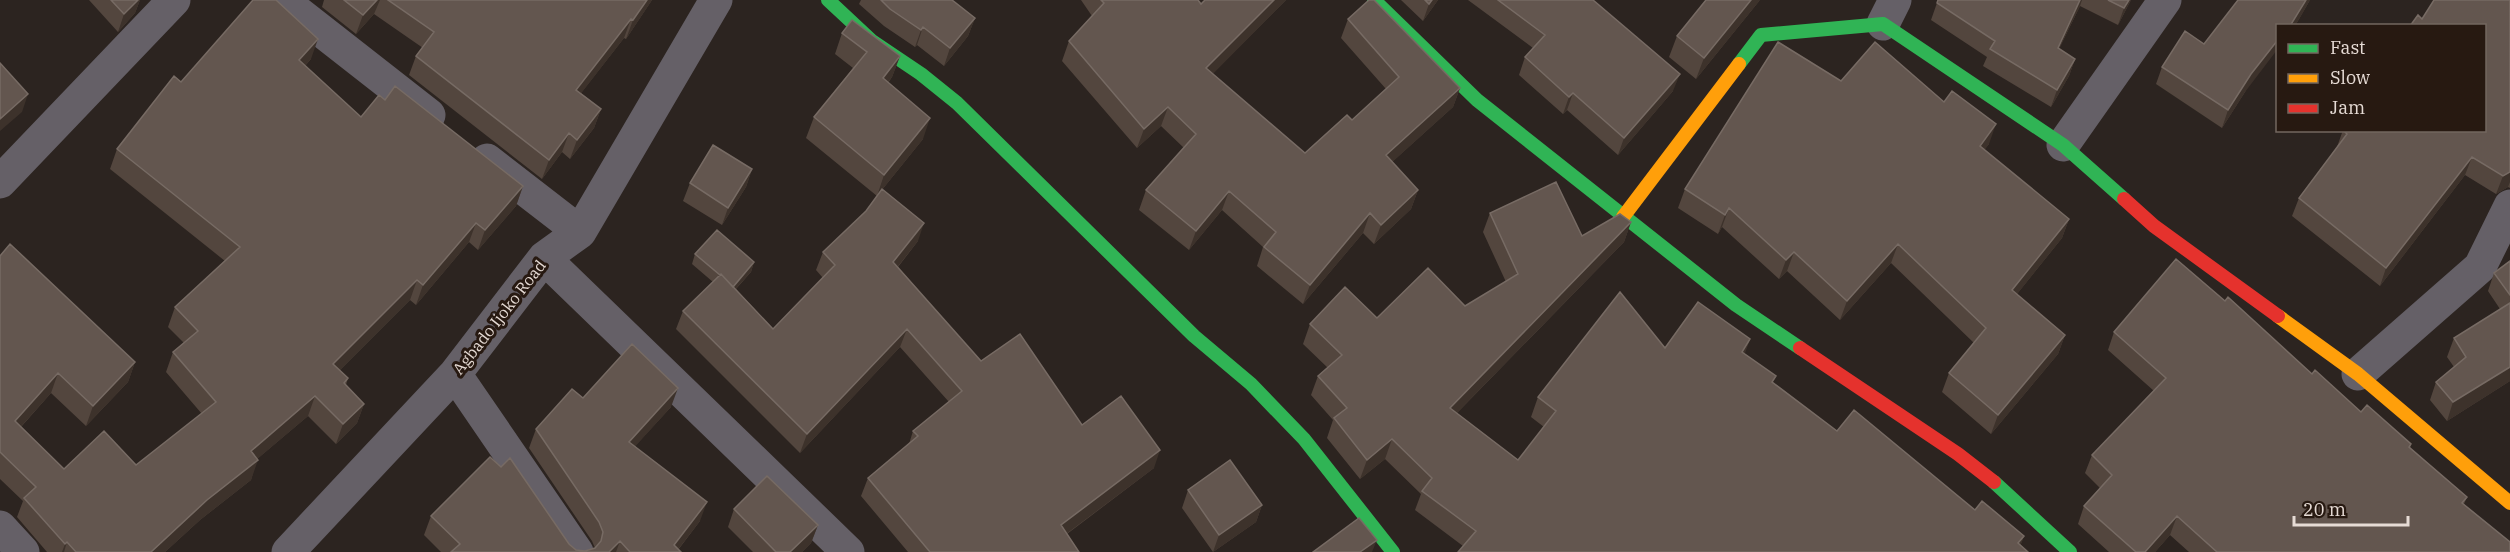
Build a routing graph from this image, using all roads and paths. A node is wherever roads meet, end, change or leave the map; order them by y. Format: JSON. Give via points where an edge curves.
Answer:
{"nodes":[{"id":1,"x":174,"y":0,"type":"edge"},
{"id":2,"x":282,"y":0,"type":"edge"},
{"id":3,"x":716,"y":0,"type":"edge"},
{"id":4,"x":828,"y":0,"type":"edge"},
{"id":5,"x":1374,"y":0,"type":"edge"},
{"id":6,"x":2165,"y":0,"type":"edge"},
{"id":7,"x":1889,"y":12,"type":"edge"},
{"id":8,"x":2063,"y":145,"type":"junction"},
{"id":9,"x":0,"y":182,"type":"edge"},
{"id":10,"x":2510,"y":206,"type":"edge"},
{"id":11,"x":1623,"y":217,"type":"junction"},
{"id":12,"x":580,"y":232,"type":"junction"},
{"id":13,"x":544,"y":258,"type":"junction"},
{"id":14,"x":455,"y":374,"type":"junction"},
{"id":15,"x":2358,"y":374,"type":"junction"},
{"id":16,"x":2510,"y":503,"type":"edge"},
{"id":17,"x":0,"y":527,"type":"edge"},
{"id":18,"x":23,"y":552,"type":"edge"},
{"id":19,"x":288,"y":552,"type":"edge"},
{"id":20,"x":577,"y":552,"type":"edge"},
{"id":21,"x":848,"y":552,"type":"edge"},
{"id":22,"x":1393,"y":552,"type":"edge"},
{"id":23,"x":2070,"y":552,"type":"edge"}],
"edges":[{"from":1,"to":9,"type":"street"},
{"from":2,"to":12,"type":"street"},
{"from":3,"to":12,"type":"street","name":"Agbado Ijoko Road"},
{"from":4,"to":22,"type":"street","via":[[872,41],[957,103],[1194,336],[1251,384],[1304,439]]},
{"from":5,"to":11,"type":"street","via":[[1477,100]]},
{"from":6,"to":8,"type":"street"},
{"from":7,"to":8,"type":"street"},
{"from":7,"to":11,"type":"street","via":[[1761,35]]},
{"from":8,"to":15,"type":"street","via":[[2154,226]]},
{"from":10,"to":15,"type":"street","via":[[2480,267]]},
{"from":11,"to":23,"type":"street","via":[[1736,305],[1958,454],[2009,494]]},
{"from":12,"to":13,"type":"street","name":"Agbado Ijoko Road"},
{"from":13,"to":14,"type":"street","name":"Agbado Ijoko Road"},
{"from":13,"to":21,"type":"street"},
{"from":14,"to":19,"type":"street","name":"Agbado Ijoko Road"},
{"from":14,"to":20,"type":"street"},
{"from":15,"to":16,"type":"street"},
{"from":17,"to":18,"type":"street"}]}
